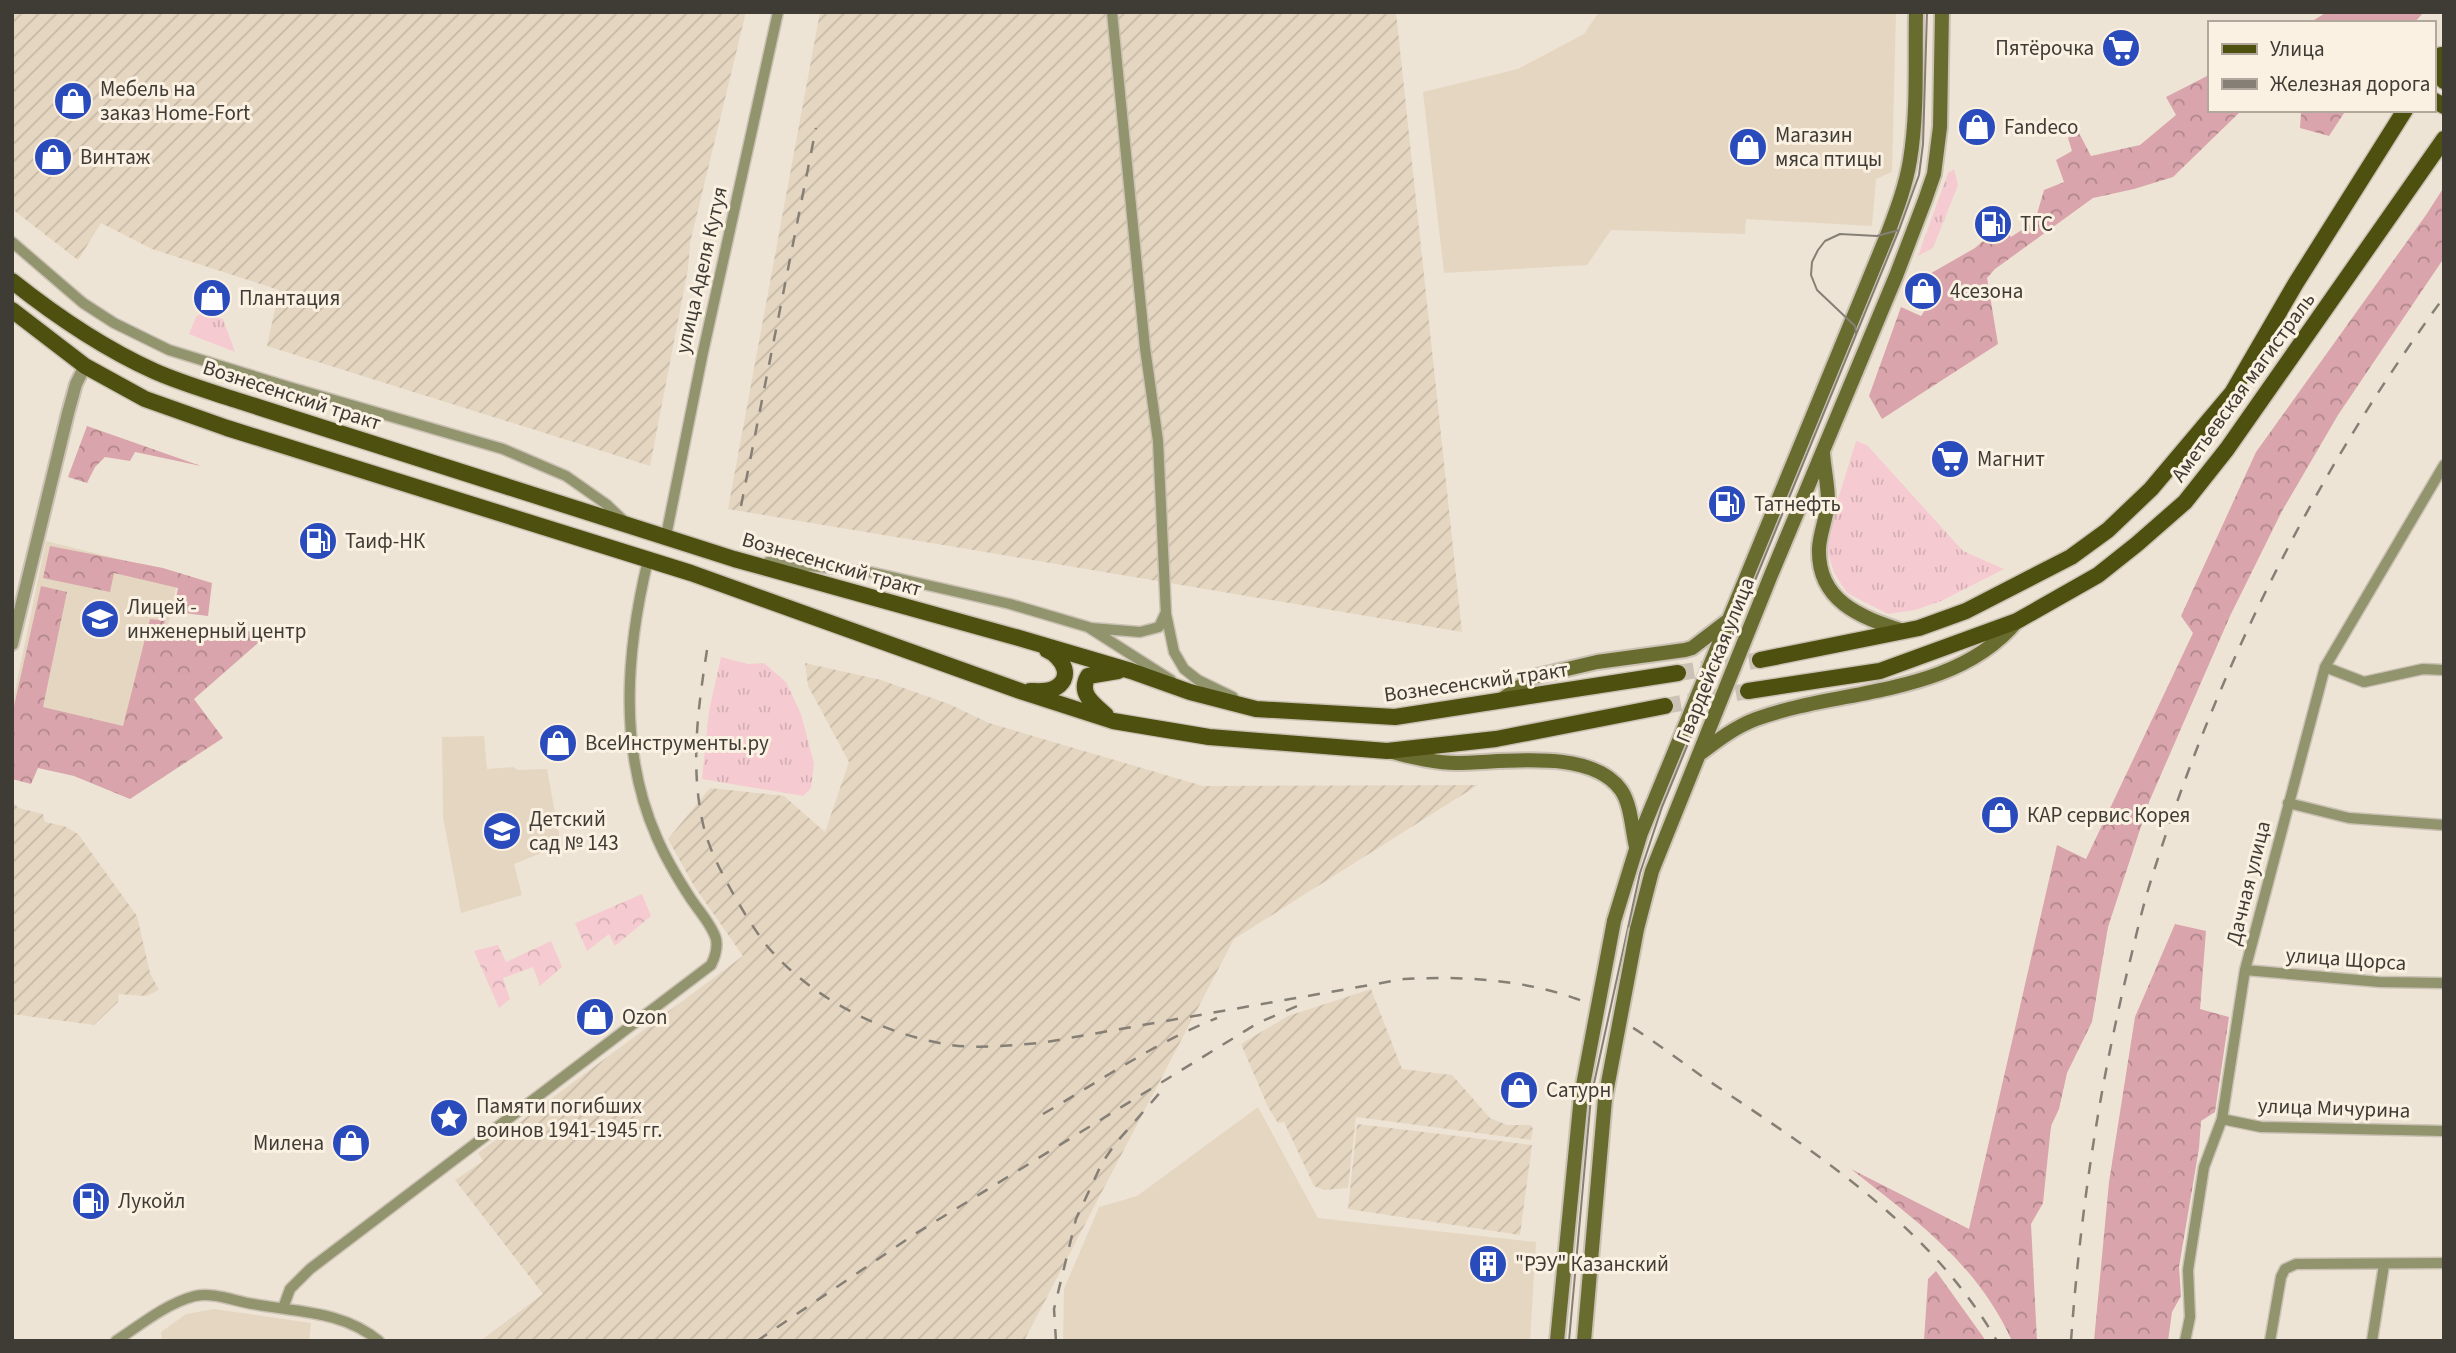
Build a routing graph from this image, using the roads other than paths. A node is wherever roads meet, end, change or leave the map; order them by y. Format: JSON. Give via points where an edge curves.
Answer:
{"nodes":[{"id":1,"x":778,"y":12,"type":"edge"},
{"id":2,"x":1112,"y":12,"type":"edge"},
{"id":3,"x":1916,"y":12,"type":"edge"},
{"id":4,"x":1942,"y":12,"type":"edge"},
{"id":5,"x":2439,"y":59,"type":"edge"},
{"id":6,"x":2444,"y":81,"type":"edge"},
{"id":7,"x":2404,"y":112,"type":"edge"},
{"id":8,"x":2444,"y":139,"type":"edge"},
{"id":9,"x":12,"y":242,"type":"edge"},
{"id":10,"x":12,"y":281,"type":"edge"},
{"id":11,"x":12,"y":310,"type":"edge"},
{"id":12,"x":85,"y":366,"type":"junction"},
{"id":13,"x":1823,"y":450,"type":"junction"},
{"id":14,"x":2444,"y":465,"type":"edge"},
{"id":15,"x":629,"y":526,"type":"junction"},
{"id":16,"x":666,"y":536,"type":"junction"},
{"id":17,"x":734,"y":559,"type":"junction"},
{"id":18,"x":648,"y":560,"type":"junction"},
{"id":19,"x":1166,"y":614,"type":"junction"},
{"id":20,"x":1727,"y":621,"type":"junction"},
{"id":21,"x":2017,"y":621,"type":"junction"},
{"id":22,"x":1088,"y":627,"type":"junction"},
{"id":23,"x":1903,"y":631,"type":"junction"},
{"id":24,"x":1019,"y":638,"type":"junction"},
{"id":25,"x":12,"y":644,"type":"edge"},
{"id":26,"x":1760,"y":660,"type":"tunnel mouth"},
{"id":27,"x":2325,"y":667,"type":"junction"},
{"id":28,"x":2444,"y":670,"type":"edge"},
{"id":29,"x":1131,"y":671,"type":"junction"},
{"id":30,"x":1678,"y":673,"type":"tunnel mouth"},
{"id":31,"x":1748,"y":691,"type":"tunnel mouth"},
{"id":32,"x":1023,"y":692,"type":"junction"},
{"id":33,"x":1189,"y":692,"type":"junction"},
{"id":34,"x":1498,"y":702,"type":"junction"},
{"id":35,"x":1665,"y":706,"type":"tunnel mouth"},
{"id":36,"x":1256,"y":709,"type":"junction"},
{"id":37,"x":1113,"y":721,"type":"junction"},
{"id":38,"x":1387,"y":751,"type":"junction"},
{"id":39,"x":1700,"y":754,"type":"junction"},
{"id":40,"x":2288,"y":803,"type":"junction"},
{"id":41,"x":2444,"y":824,"type":"edge"},
{"id":42,"x":1636,"y":849,"type":"junction"},
{"id":43,"x":2245,"y":970,"type":"junction"},
{"id":44,"x":2444,"y":983,"type":"edge"},
{"id":45,"x":2222,"y":1119,"type":"junction"},
{"id":46,"x":2444,"y":1130,"type":"edge"},
{"id":47,"x":2444,"y":1263,"type":"edge"},
{"id":48,"x":2385,"y":1265,"type":"junction"},
{"id":49,"x":283,"y":1308,"type":"junction"},
{"id":50,"x":116,"y":1341,"type":"edge"},
{"id":51,"x":379,"y":1341,"type":"edge"},
{"id":52,"x":1558,"y":1341,"type":"edge"},
{"id":53,"x":1584,"y":1341,"type":"edge"},
{"id":54,"x":2185,"y":1341,"type":"edge"},
{"id":55,"x":2270,"y":1341,"type":"edge"},
{"id":56,"x":2372,"y":1341,"type":"edge"}],
"edges":[{"from":1,"to":16,"type":"street","name":"улица Аделя Кутуя"},
{"from":2,"to":19,"type":"street","via":[[1158,441]]},
{"from":3,"to":20,"type":"main road","name":"Гвардейская улица","via":[[1913,125],[1905,183]]},
{"from":4,"to":13,"type":"main road","name":"Гвардейская улица","via":[[1940,127],[1934,174]]},
{"from":5,"to":6,"type":"main road"},
{"from":7,"to":23,"type":"main road","name":"Аметьевская магистраль","via":[[2232,393],[2151,489],[2071,557],[1966,611]]},
{"from":8,"to":21,"type":"main road","name":"Аметьевская магистраль","via":[[2227,450],[2185,502],[2098,575]]},
{"from":9,"to":15,"type":"street","via":[[83,303],[169,350],[503,449],[566,476]]},
{"from":10,"to":15,"type":"main road","name":"Вознесенский тракт","via":[[96,341],[155,371]]},
{"from":11,"to":12,"type":"main road"},
{"from":12,"to":18,"type":"main road","via":[[145,399],[215,424]]},
{"from":12,"to":25,"type":"street","via":[[68,413]]},
{"from":13,"to":23,"type":"main road","via":[[1828,501],[1819,568],[1828,586],[1854,612]]},
{"from":13,"to":39,"type":"main road","name":"Гвардейская улица"},
{"from":14,"to":27,"type":"street","name":"Дачная улица"},
{"from":15,"to":16,"type":"main road","name":"Вознесенский тракт"},
{"from":16,"to":17,"type":"main road","name":"Вознесенский тракт"},
{"from":17,"to":22,"type":"street","via":[[870,572]]},
{"from":17,"to":24,"type":"main road","name":"Вознесенский тракт"},
{"from":18,"to":32,"type":"main road"},
{"from":18,"to":49,"type":"street","via":[[637,607],[631,672],[632,752],[656,836],[716,939],[715,956],[705,971],[310,1269],[289,1289]]},
{"from":19,"to":22,"type":"street","via":[[1159,627],[1140,632]]},
{"from":19,"to":36,"type":"street","via":[[1174,652],[1184,669]]},
{"from":20,"to":34,"type":"main road","via":[[1692,648],[1533,677]]},
{"from":20,"to":42,"type":"main road","name":"Гвардейская улица"},
{"from":21,"to":31,"type":"main road","name":"Аметьевская магистраль","via":[[1880,671]]},
{"from":21,"to":39,"type":"main road","via":[[1987,650],[1955,667],[1880,691],[1756,719]]},
{"from":22,"to":33,"type":"street"},
{"from":23,"to":26,"type":"main road","name":"Аметьевская магистраль"},
{"from":24,"to":29,"type":"main road","name":"Вознесенский тракт"},
{"from":24,"to":32,"type":"main road","via":[[1054,653],[1066,672],[1054,689]]},
{"from":27,"to":28,"type":"street","via":[[2364,682],[2423,669]]},
{"from":27,"to":40,"type":"street","name":"Дачная улица"},
{"from":29,"to":33,"type":"main road","name":"Вознесенский тракт"},
{"from":29,"to":37,"type":"main road","via":[[1088,676],[1085,682],[1084,691],[1091,702]]},
{"from":30,"to":34,"type":"main road","name":"Вознесенский тракт"},
{"from":32,"to":37,"type":"main road"},
{"from":33,"to":36,"type":"main road","name":"Вознесенский тракт"},
{"from":34,"to":36,"type":"main road","name":"Вознесенский тракт","via":[[1395,718]]},
{"from":35,"to":38,"type":"main road","via":[[1496,739]]},
{"from":37,"to":38,"type":"main road","via":[[1209,737]]},
{"from":38,"to":42,"type":"main road","via":[[1429,761],[1521,760],[1600,771],[1622,791]]},
{"from":39,"to":53,"type":"main road","name":"Гвардейская улица","bridge":true,"via":[[1652,871],[1637,929],[1605,1099]]},
{"from":40,"to":41,"type":"street","via":[[2349,818]]},
{"from":40,"to":43,"type":"street","name":"Дачная улица"},
{"from":42,"to":52,"type":"main road","name":"Гвардейская улица","bridge":true,"via":[[1614,921],[1581,1096]]},
{"from":43,"to":44,"type":"street","name":"улица Щорса"},
{"from":43,"to":45,"type":"street","name":"Дачная улица"},
{"from":45,"to":46,"type":"street","name":"улица Мичурина","via":[[2261,1127]]},
{"from":45,"to":54,"type":"street","name":"Дачная улица","via":[[2204,1167],[2188,1270],[2190,1317]]},
{"from":47,"to":48,"type":"street"},
{"from":48,"to":55,"type":"street","via":[[2296,1264],[2285,1269]]},
{"from":48,"to":56,"type":"street"},
{"from":49,"to":50,"type":"street","via":[[211,1294],[194,1296]]},
{"from":49,"to":51,"type":"street","via":[[335,1317]]}]}
